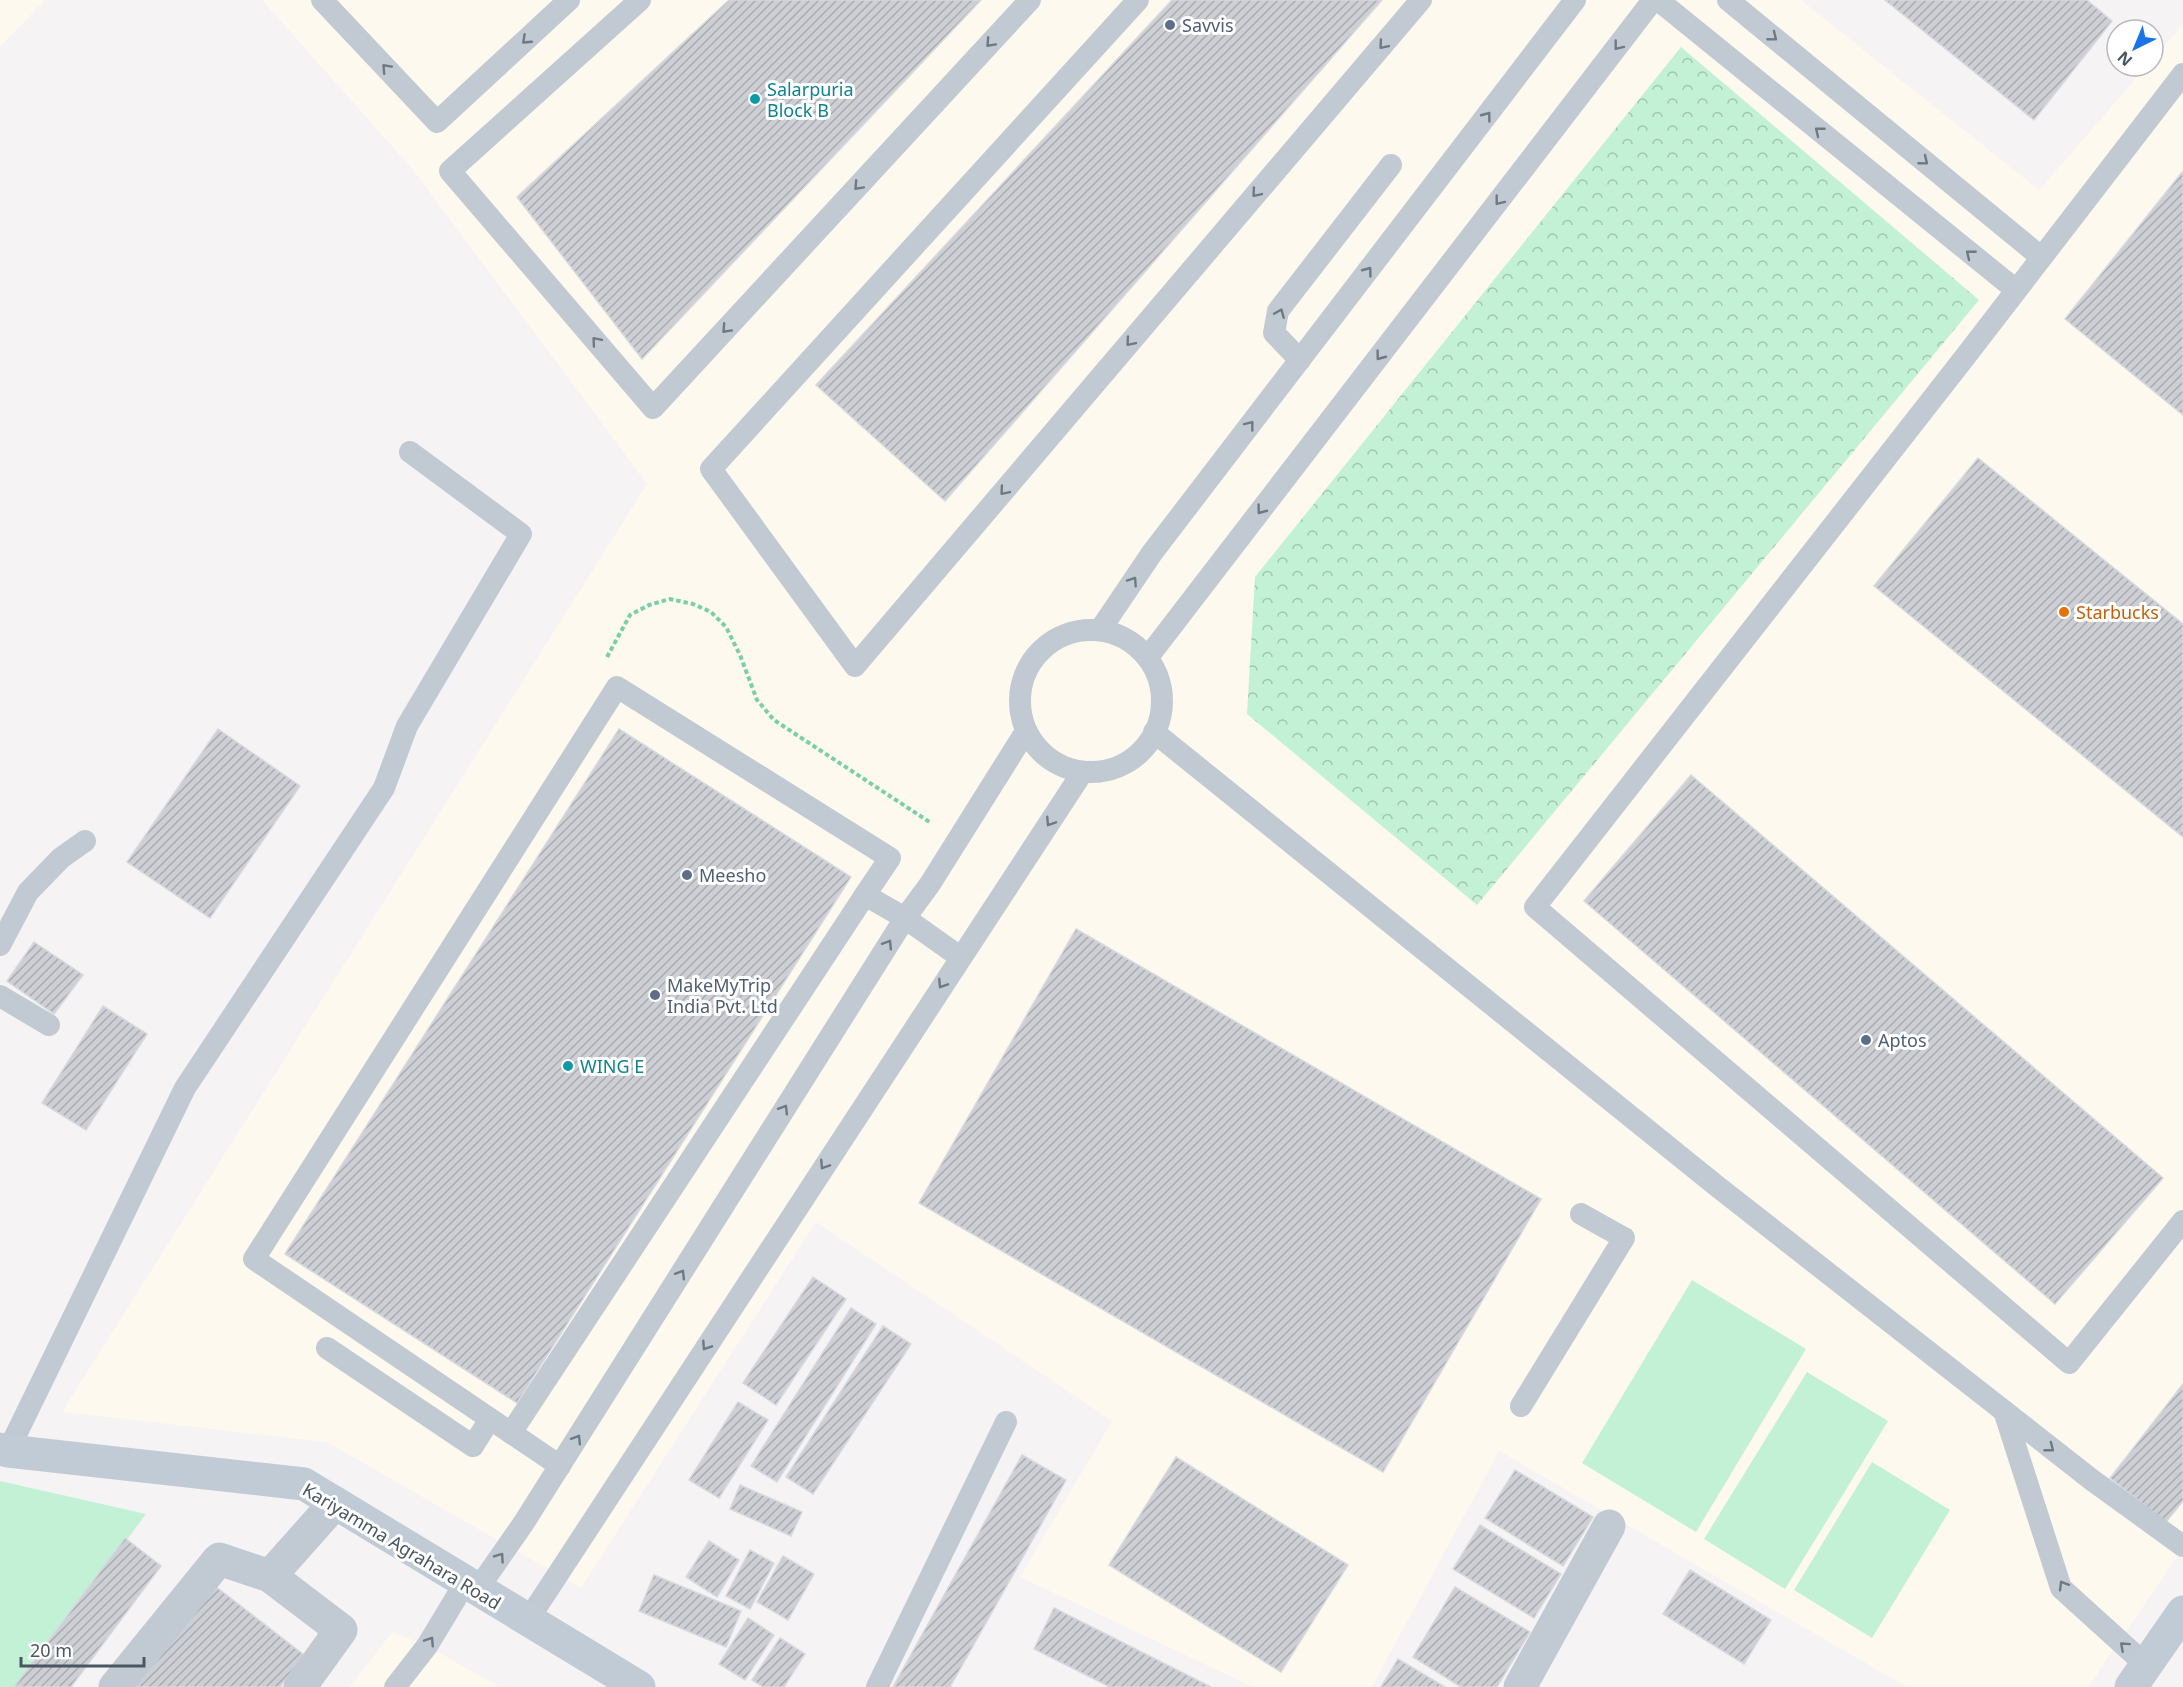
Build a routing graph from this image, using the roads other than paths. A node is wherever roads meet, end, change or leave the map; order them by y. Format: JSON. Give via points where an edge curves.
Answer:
{"nodes":[{"id":1,"x":322,"y":0,"type":"edge"},
{"id":2,"x":569,"y":0,"type":"edge"},
{"id":3,"x":640,"y":0,"type":"edge"},
{"id":4,"x":1030,"y":0,"type":"edge"},
{"id":5,"x":1138,"y":0,"type":"edge"},
{"id":6,"x":1420,"y":0,"type":"edge"},
{"id":7,"x":1575,"y":0,"type":"edge"},
{"id":8,"x":1656,"y":0,"type":"edge"},
{"id":9,"x":1728,"y":0,"type":"edge"},
{"id":10,"x":2183,"y":74,"type":"edge"},
{"id":11,"x":1391,"y":165,"type":"dead end"},
{"id":12,"x":2041,"y":257,"type":"junction"},
{"id":13,"x":2016,"y":290,"type":"junction"},
{"id":14,"x":1300,"y":360,"type":"junction"},
{"id":15,"x":410,"y":452,"type":"dead end"},
{"id":16,"x":1100,"y":630,"type":"junction"},
{"id":17,"x":1148,"y":657,"type":"junction"},
{"id":18,"x":1026,"y":731,"type":"junction"},
{"id":19,"x":1154,"y":732,"type":"junction"},
{"id":20,"x":1082,"y":773,"type":"junction"},
{"id":21,"x":85,"y":841,"type":"dead end"},
{"id":22,"x":865,"y":895,"type":"junction"},
{"id":23,"x":905,"y":918,"type":"junction"},
{"id":24,"x":0,"y":945,"type":"edge"},
{"id":25,"x":960,"y":957,"type":"junction"},
{"id":26,"x":0,"y":996,"type":"edge"},
{"id":27,"x":50,"y":1025,"type":"dead end"},
{"id":28,"x":1581,"y":1214,"type":"dead end"},
{"id":29,"x":2183,"y":1221,"type":"edge"},
{"id":30,"x":327,"y":1348,"type":"dead end"},
{"id":31,"x":1521,"y":1406,"type":"dead end"},
{"id":32,"x":2004,"y":1412,"type":"junction"},
{"id":33,"x":490,"y":1419,"type":"junction"},
{"id":34,"x":1006,"y":1422,"type":"dead end"},
{"id":35,"x":511,"y":1433,"type":"junction"},
{"id":36,"x":4,"y":1450,"type":"edge"},
{"id":37,"x":560,"y":1466,"type":"junction"},
{"id":38,"x":335,"y":1503,"type":"junction"},
{"id":39,"x":1609,"y":1526,"type":"dead end"},
{"id":40,"x":2183,"y":1546,"type":"edge"},
{"id":41,"x":270,"y":1576,"type":"junction"},
{"id":42,"x":471,"y":1586,"type":"junction"},
{"id":43,"x":2183,"y":1612,"type":"edge"},
{"id":44,"x":528,"y":1620,"type":"junction"},
{"id":45,"x":2138,"y":1676,"type":"edge"},
{"id":46,"x":115,"y":1687,"type":"edge"},
{"id":47,"x":300,"y":1687,"type":"edge"},
{"id":48,"x":396,"y":1687,"type":"edge"},
{"id":49,"x":639,"y":1687,"type":"edge"},
{"id":50,"x":877,"y":1687,"type":"edge"},
{"id":51,"x":1520,"y":1687,"type":"edge"}],
"edges":[{"from":2,"to":1,"type":"lane","one_way":true,"via":[[436,122]]},
{"from":4,"to":3,"type":"lane","one_way":true,"via":[[653,408],[450,171]]},
{"from":6,"to":5,"type":"lane","one_way":true,"via":[[855,666],[711,469]]},
{"from":14,"to":7,"type":"lane","one_way":true},
{"from":13,"to":8,"type":"lane","one_way":true},
{"from":8,"to":17,"type":"lane","one_way":true},
{"from":9,"to":12,"type":"lane","one_way":true},
{"from":10,"to":12,"type":"lane"},
{"from":14,"to":11,"type":"lane","one_way":true,"via":[[1274,333],[1278,311]]},
{"from":12,"to":13,"type":"lane"},
{"from":13,"to":29,"type":"lane","via":[[1535,907],[2069,1363]]},
{"from":16,"to":14,"type":"lane","one_way":true,"via":[[1152,553]]},
{"from":15,"to":36,"type":"lane","via":[[521,534],[407,726],[384,788],[185,1088]]},
{"from":16,"to":17,"type":"lane","via":[[1122,636]]},
{"from":16,"to":18,"type":"lane","via":[[1078,630],[1058,637],[1040,650],[1027,668],[1020,688],[1019,711]]},
{"from":17,"to":19,"type":"lane","via":[[1156,672],[1163,706]]},
{"from":18,"to":20,"type":"lane","via":[[1040,751],[1059,765]]},
{"from":18,"to":23,"type":"lane"},
{"from":19,"to":20,"type":"lane","via":[[1148,745],[1130,762],[1107,771]]},
{"from":19,"to":32,"type":"lane"},
{"from":20,"to":25,"type":"lane","one_way":true},
{"from":21,"to":24,"type":"lane","via":[[61,858],[28,892]]},
{"from":22,"to":23,"type":"lane"},
{"from":22,"to":33,"type":"lane","via":[[890,858],[616,687],[254,1259]]},
{"from":22,"to":35,"type":"lane"},
{"from":23,"to":25,"type":"lane"},
{"from":37,"to":23,"type":"lane","one_way":true},
{"from":25,"to":44,"type":"lane","one_way":true},
{"from":26,"to":27,"type":"lane"},
{"from":28,"to":31,"type":"lane","via":[[1624,1238]]},
{"from":30,"to":33,"type":"lane","via":[[473,1446]]},
{"from":32,"to":40,"type":"lane","one_way":true},
{"from":45,"to":32,"type":"lane","one_way":true,"via":[[2061,1588]]},
{"from":33,"to":35,"type":"lane"},
{"from":34,"to":50,"type":"lane"},
{"from":35,"to":37,"type":"lane"},
{"from":36,"to":38,"type":"street","name":"Kariyamma Agrahara Road","via":[[304,1484]]},
{"from":42,"to":37,"type":"lane","one_way":true,"via":[[523,1524]]},
{"from":38,"to":41,"type":"street"},
{"from":38,"to":42,"type":"street","name":"Kariyamma Agrahara Road"},
{"from":39,"to":51,"type":"street"},
{"from":41,"to":46,"type":"street","via":[[219,1559]]},
{"from":41,"to":47,"type":"street","via":[[341,1630]]},
{"from":42,"to":44,"type":"street","name":"Kariyamma Agrahara Road"},
{"from":48,"to":42,"type":"lane","one_way":true},
{"from":43,"to":45,"type":"street"},
{"from":44,"to":49,"type":"street","name":"Kariyamma Agrahara Road"}]}
